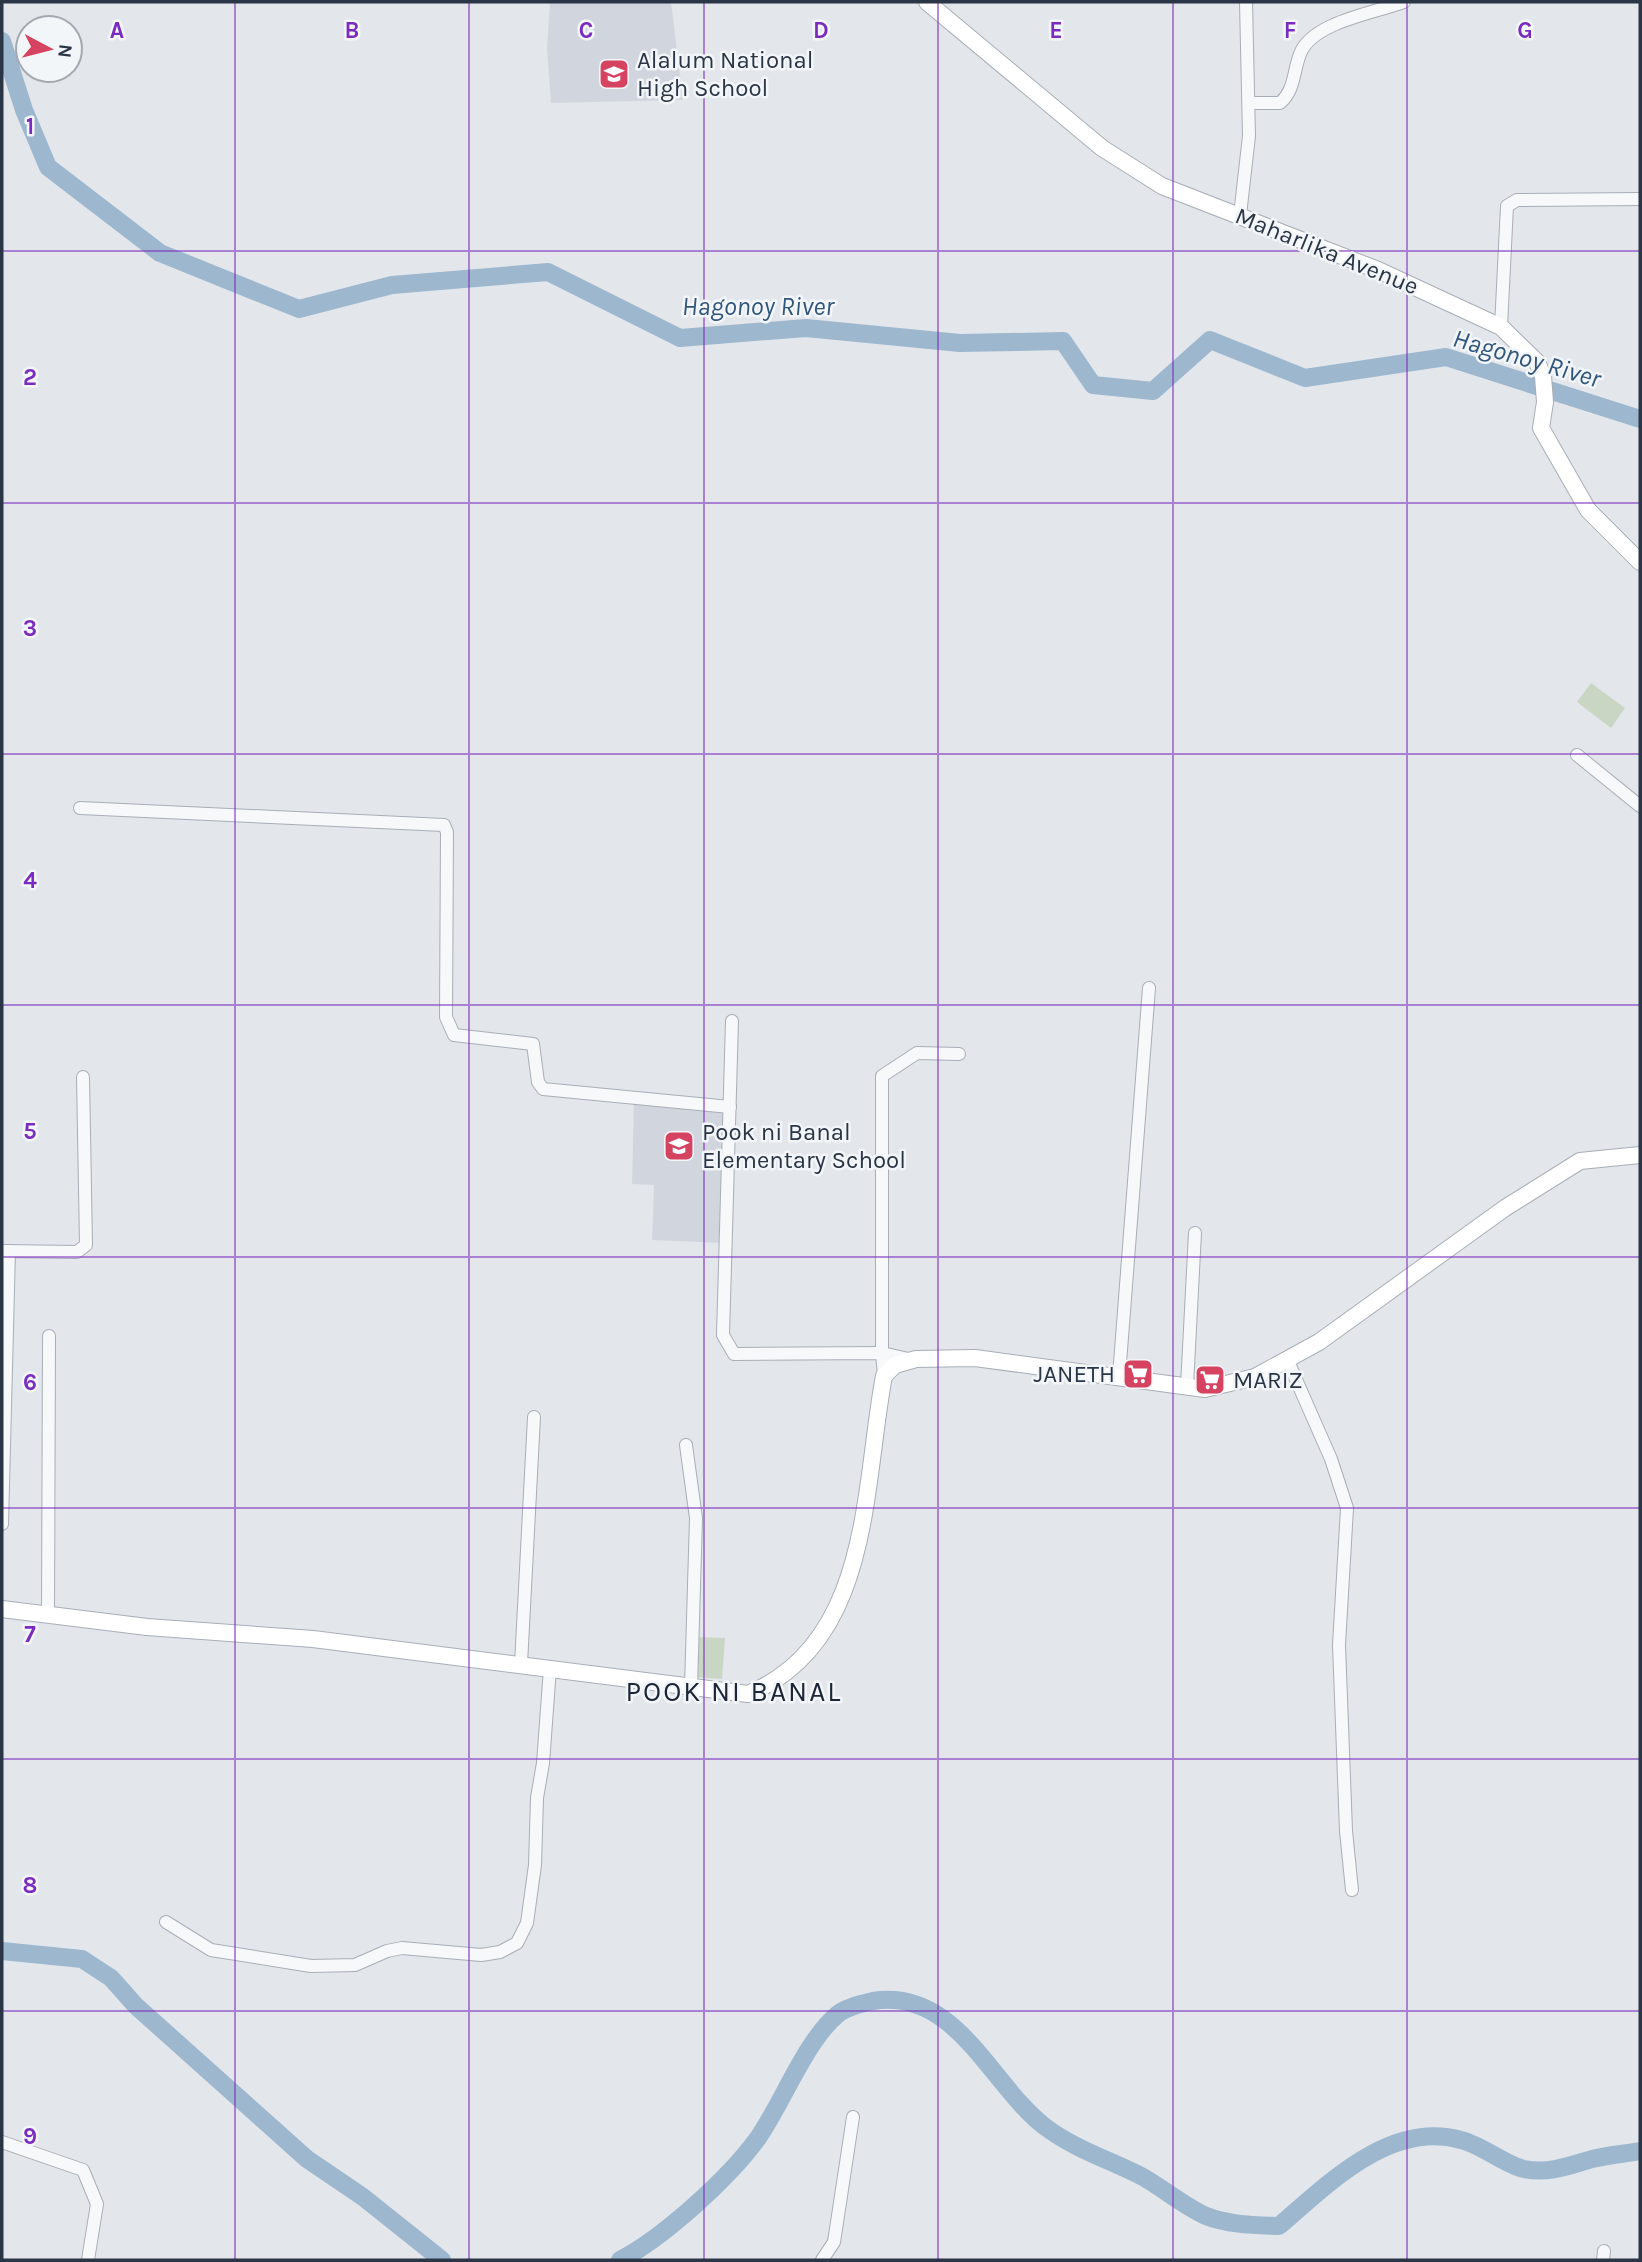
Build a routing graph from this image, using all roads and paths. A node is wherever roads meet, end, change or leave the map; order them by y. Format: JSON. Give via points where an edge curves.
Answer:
{"nodes":[{"id":1,"x":927,"y":2,"type":"edge"},
{"id":2,"x":1246,"y":2,"type":"edge"},
{"id":3,"x":1404,"y":2,"type":"edge"},
{"id":4,"x":1249,"y":103,"type":"junction"},
{"id":5,"x":1640,"y":199,"type":"edge"},
{"id":6,"x":1240,"y":215,"type":"junction"},
{"id":7,"x":1501,"y":327,"type":"junction"},
{"id":8,"x":1640,"y":562,"type":"edge"},
{"id":9,"x":1577,"y":755,"type":"dead end"},
{"id":10,"x":1640,"y":806,"type":"edge"},
{"id":11,"x":80,"y":808,"type":"dead end"},
{"id":12,"x":1149,"y":988,"type":"dead end"},
{"id":13,"x":732,"y":1021,"type":"dead end"},
{"id":14,"x":959,"y":1054,"type":"dead end"},
{"id":15,"x":83,"y":1077,"type":"dead end"},
{"id":16,"x":730,"y":1107,"type":"junction"},
{"id":17,"x":1640,"y":1156,"type":"edge"},
{"id":18,"x":1195,"y":1233,"type":"dead end"},
{"id":19,"x":5,"y":1251,"type":"edge"},
{"id":20,"x":49,"y":1336,"type":"dead end"},
{"id":21,"x":881,"y":1353,"type":"junction"},
{"id":22,"x":1287,"y":1359,"type":"junction"},
{"id":23,"x":913,"y":1360,"type":"junction"},
{"id":24,"x":884,"y":1376,"type":"junction"},
{"id":25,"x":1119,"y":1376,"type":"junction"},
{"id":26,"x":1187,"y":1386,"type":"junction"},
{"id":27,"x":534,"y":1417,"type":"dead end"},
{"id":28,"x":686,"y":1445,"type":"dead end"},
{"id":29,"x":2,"y":1524,"type":"edge"},
{"id":30,"x":2,"y":1609,"type":"edge"},
{"id":31,"x":47,"y":1613,"type":"junction"},
{"id":32,"x":521,"y":1664,"type":"junction"},
{"id":33,"x":550,"y":1668,"type":"junction"},
{"id":34,"x":691,"y":1687,"type":"junction"},
{"id":35,"x":1352,"y":1889,"type":"dead end"},
{"id":36,"x":166,"y":1922,"type":"dead end"},
{"id":37,"x":853,"y":2117,"type":"dead end"},
{"id":38,"x":2,"y":2142,"type":"edge"},
{"id":39,"x":88,"y":2260,"type":"edge"},
{"id":40,"x":822,"y":2260,"type":"edge"}],
"edges":[{"from":1,"to":6,"type":"street","name":"Maharlika Avenue","via":[[1102,148],[1162,186]]},
{"from":2,"to":4,"type":"street"},
{"from":3,"to":4,"type":"street","via":[[1329,25],[1301,51],[1289,94],[1280,103]]},
{"from":4,"to":6,"type":"street"},
{"from":5,"to":7,"type":"street","via":[[1517,200],[1507,206]]},
{"from":6,"to":7,"type":"street","name":"Maharlika Avenue","via":[[1378,270]]},
{"from":7,"to":8,"type":"street","name":"Maharlika Avenue","via":[[1537,362],[1545,401],[1541,428],[1588,510]]},
{"from":9,"to":10,"type":"street"},
{"from":11,"to":16,"type":"street","via":[[444,825],[446,1017],[454,1035],[533,1044],[543,1089]]},
{"from":12,"to":25,"type":"street"},
{"from":13,"to":16,"type":"street"},
{"from":14,"to":21,"type":"street","via":[[917,1053],[882,1076]]},
{"from":15,"to":19,"type":"street","via":[[86,1245],[77,1252]]},
{"from":16,"to":21,"type":"street","via":[[723,1335],[727,1345],[734,1354]]},
{"from":17,"to":22,"type":"street","via":[[1580,1161],[1505,1208],[1319,1342]]},
{"from":18,"to":26,"type":"street"},
{"from":19,"to":29,"type":"street"},
{"from":20,"to":31,"type":"street"},
{"from":21,"to":23,"type":"street"},
{"from":21,"to":24,"type":"street"},
{"from":22,"to":26,"type":"street","via":[[1255,1377],[1205,1389]]},
{"from":22,"to":35,"type":"street","via":[[1331,1459],[1346,1508],[1339,1645]]},
{"from":23,"to":24,"type":"street","via":[[895,1365]]},
{"from":23,"to":25,"type":"street","via":[[975,1358]]},
{"from":24,"to":34,"type":"street","via":[[864,1521],[844,1595],[818,1640],[770,1684],[748,1693]]},
{"from":25,"to":26,"type":"street"},
{"from":27,"to":32,"type":"street"},
{"from":28,"to":34,"type":"street","via":[[696,1518]]},
{"from":30,"to":31,"type":"street"},
{"from":31,"to":32,"type":"street"},
{"from":32,"to":33,"type":"street"},
{"from":33,"to":34,"type":"street"},
{"from":33,"to":36,"type":"street","via":[[535,1865],[527,1923],[517,1943],[481,1955],[402,1948],[355,1965],[311,1966],[211,1950]]},
{"from":37,"to":40,"type":"street","via":[[834,2242]]},
{"from":38,"to":39,"type":"street","via":[[83,2170],[97,2204]]}]}
